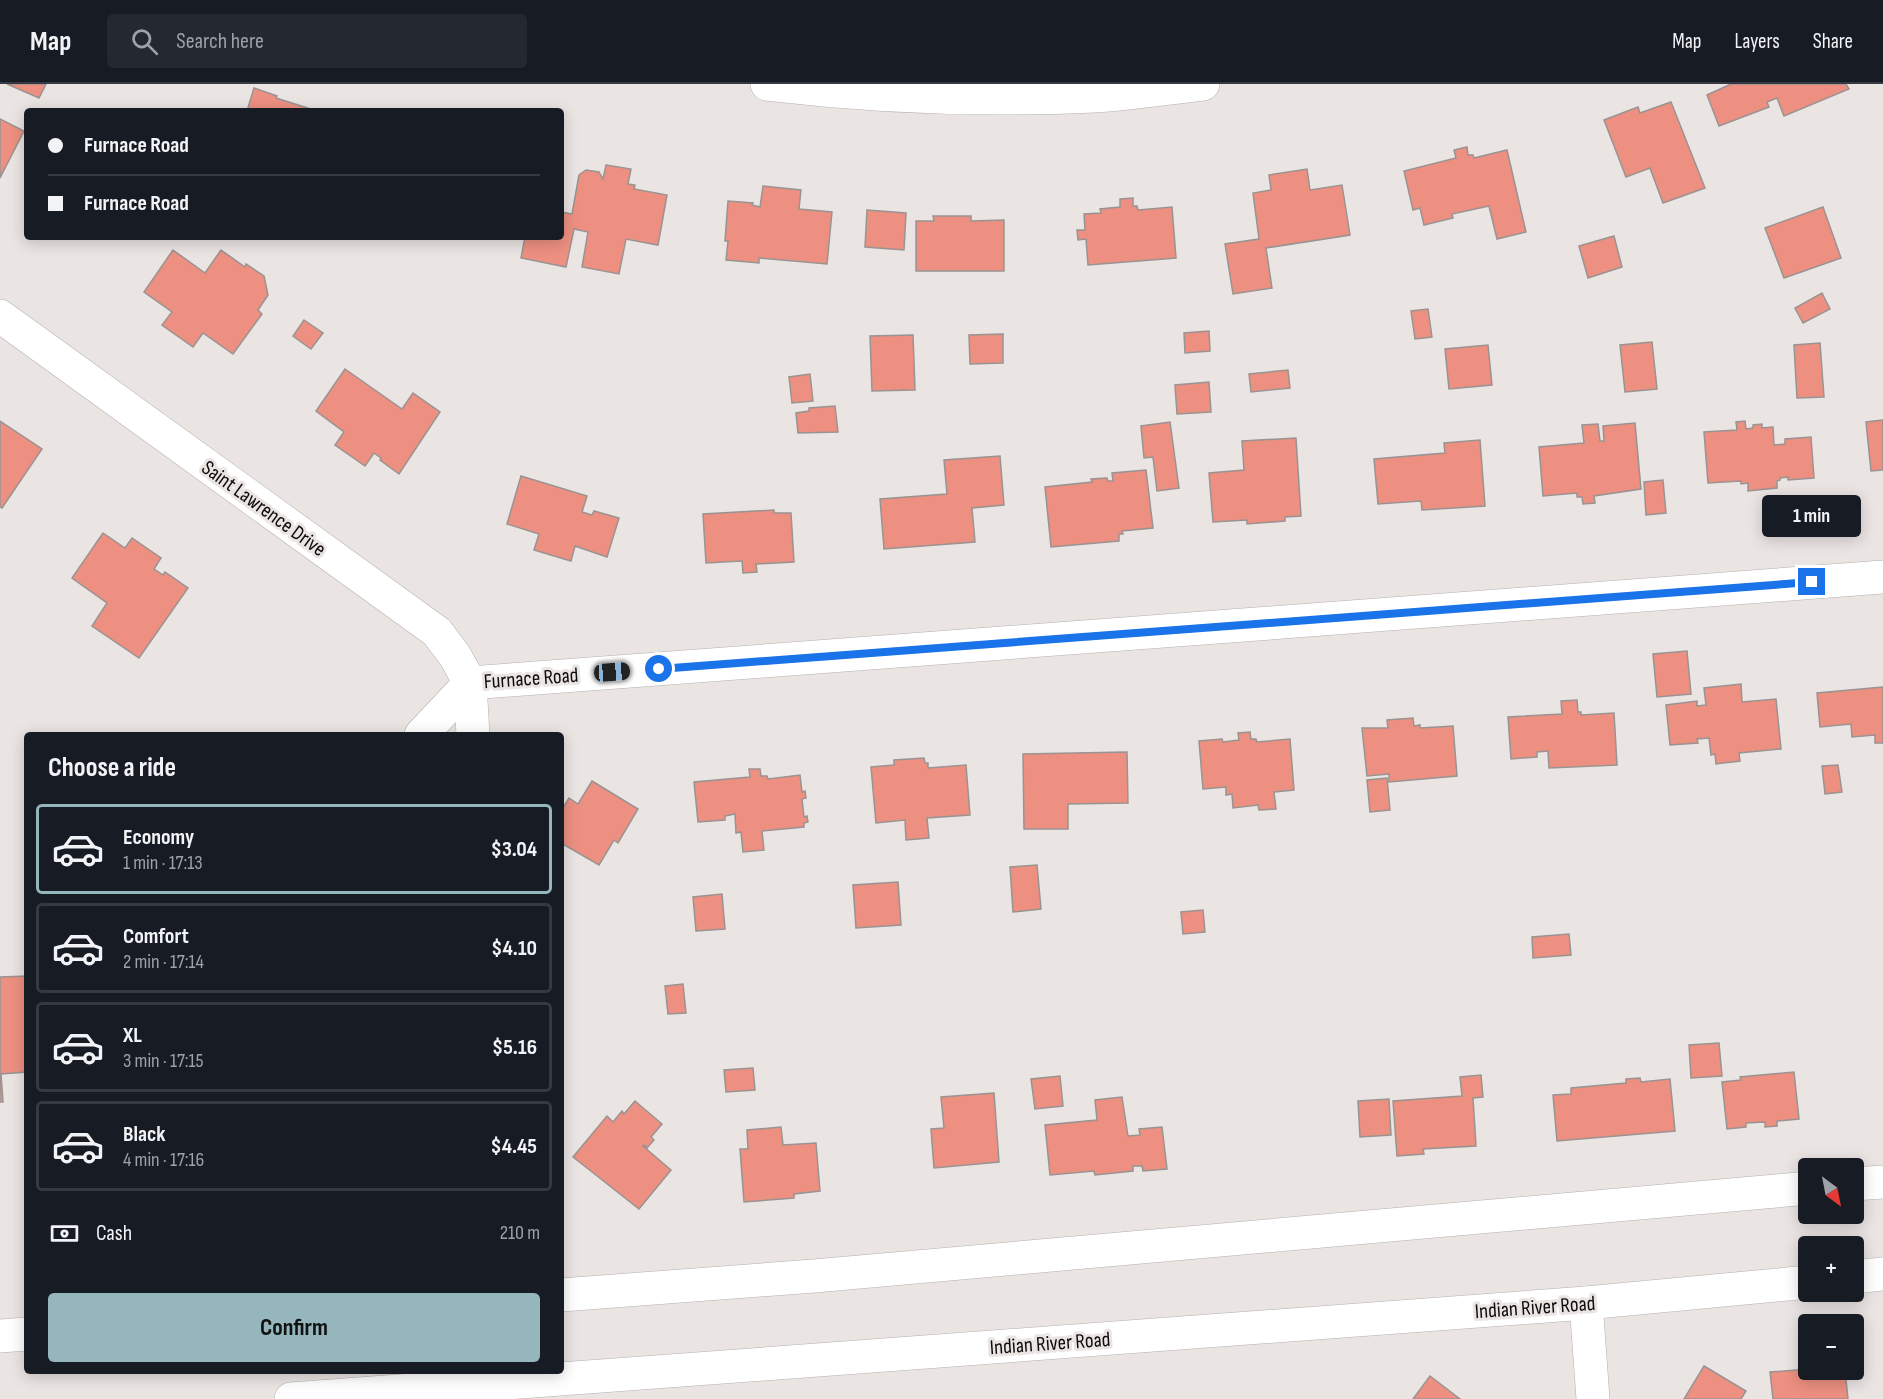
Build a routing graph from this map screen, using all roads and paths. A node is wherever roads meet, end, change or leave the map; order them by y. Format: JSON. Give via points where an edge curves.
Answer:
{"nodes":[{"id":1,"x":767,"y":84,"type":"edge"},
{"id":2,"x":1203,"y":84,"type":"edge"},
{"id":3,"x":0,"y":316,"type":"edge"},
{"id":4,"x":1883,"y":577,"type":"edge"},
{"id":5,"x":470,"y":683,"type":"junction"},
{"id":6,"x":424,"y":732,"type":"edge"},
{"id":7,"x":474,"y":732,"type":"edge"},
{"id":8,"x":1883,"y":1182,"type":"edge"},
{"id":9,"x":1864,"y":1183,"type":"edge"},
{"id":10,"x":1798,"y":1189,"type":"edge"},
{"id":11,"x":1883,"y":1274,"type":"edge"},
{"id":12,"x":1864,"y":1276,"type":"edge"},
{"id":13,"x":1798,"y":1282,"type":"edge"},
{"id":14,"x":564,"y":1295,"type":"edge"},
{"id":15,"x":1586,"y":1303,"type":"junction"},
{"id":16,"x":24,"y":1334,"type":"edge"},
{"id":17,"x":0,"y":1336,"type":"edge"},
{"id":18,"x":512,"y":1385,"type":"edge"},
{"id":19,"x":291,"y":1399,"type":"edge"},
{"id":20,"x":1593,"y":1399,"type":"edge"}],
"edges":[{"from":1,"to":2,"type":"main road","via":[[902,97],[999,99],[1097,96]]},
{"from":3,"to":5,"type":"main road","name":"Saint Lawrence Drive","via":[[437,632]]},
{"from":4,"to":5,"type":"main road","name":"Furnace Road"},
{"from":5,"to":6,"type":"main road"},
{"from":5,"to":7,"type":"main road","name":"Saint Lawrence Drive"},
{"from":8,"to":9,"type":"main road"},
{"from":10,"to":14,"type":"main road"},
{"from":11,"to":12,"type":"main road"},
{"from":13,"to":15,"type":"main road","name":"Indian River Road"},
{"from":15,"to":18,"type":"main road","name":"Indian River Road"},
{"from":15,"to":20,"type":"main road"},
{"from":16,"to":17,"type":"main road"},
{"from":18,"to":19,"type":"main road","name":"Indian River Road"}]}
